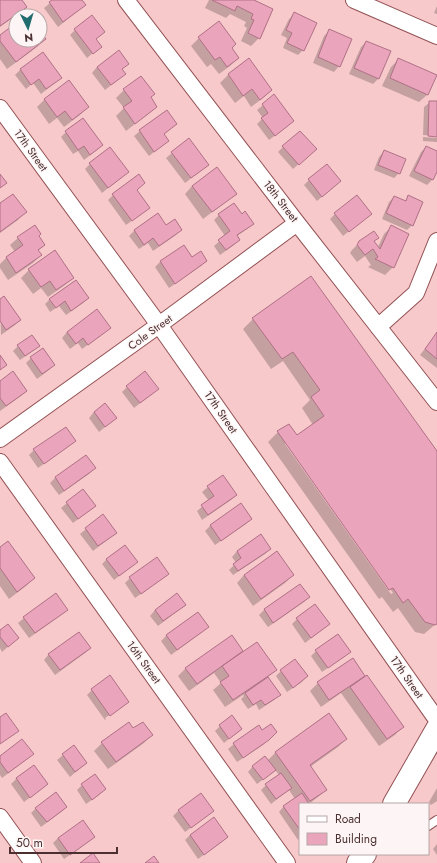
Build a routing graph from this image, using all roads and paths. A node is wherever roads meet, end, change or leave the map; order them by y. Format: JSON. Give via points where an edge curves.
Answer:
{"nodes":[{"id":1,"x":126,"y":0,"type":"edge"},
{"id":2,"x":354,"y":0,"type":"edge"},
{"id":3,"x":437,"y":36,"type":"edge"},
{"id":4,"x":0,"y":108,"type":"edge"},
{"id":5,"x":297,"y":223,"type":"junction"},
{"id":6,"x":437,"y":241,"type":"edge"},
{"id":7,"x":159,"y":325,"type":"junction"},
{"id":8,"x":378,"y":326,"type":"junction"},
{"id":9,"x":437,"y":402,"type":"edge"},
{"id":10,"x":0,"y":439,"type":"edge"},
{"id":11,"x":0,"y":462,"type":"edge"},
{"id":12,"x":437,"y":720,"type":"edge"},
{"id":13,"x":437,"y":729,"type":"edge"},
{"id":14,"x":395,"y":803,"type":"edge"},
{"id":15,"x":0,"y":818,"type":"edge"},
{"id":16,"x":364,"y":855,"type":"edge"},
{"id":17,"x":33,"y":863,"type":"edge"},
{"id":18,"x":287,"y":863,"type":"edge"},
{"id":19,"x":358,"y":863,"type":"edge"}],
"edges":[{"from":1,"to":5,"type":"street","name":"18th Street"},
{"from":2,"to":3,"type":"street"},
{"from":4,"to":7,"type":"street","name":"17th Street"},
{"from":5,"to":7,"type":"street","name":"Cole Street"},
{"from":5,"to":8,"type":"street","name":"18th Street"},
{"from":6,"to":8,"type":"street","via":[[416,293]]},
{"from":7,"to":10,"type":"street","name":"Cole Street"},
{"from":7,"to":12,"type":"street","name":"17th Street"},
{"from":8,"to":9,"type":"street","name":"18th Street"},
{"from":11,"to":18,"type":"street","name":"16th Street"},
{"from":13,"to":14,"type":"main road"},
{"from":15,"to":17,"type":"street"},
{"from":16,"to":19,"type":"main road"}]}
